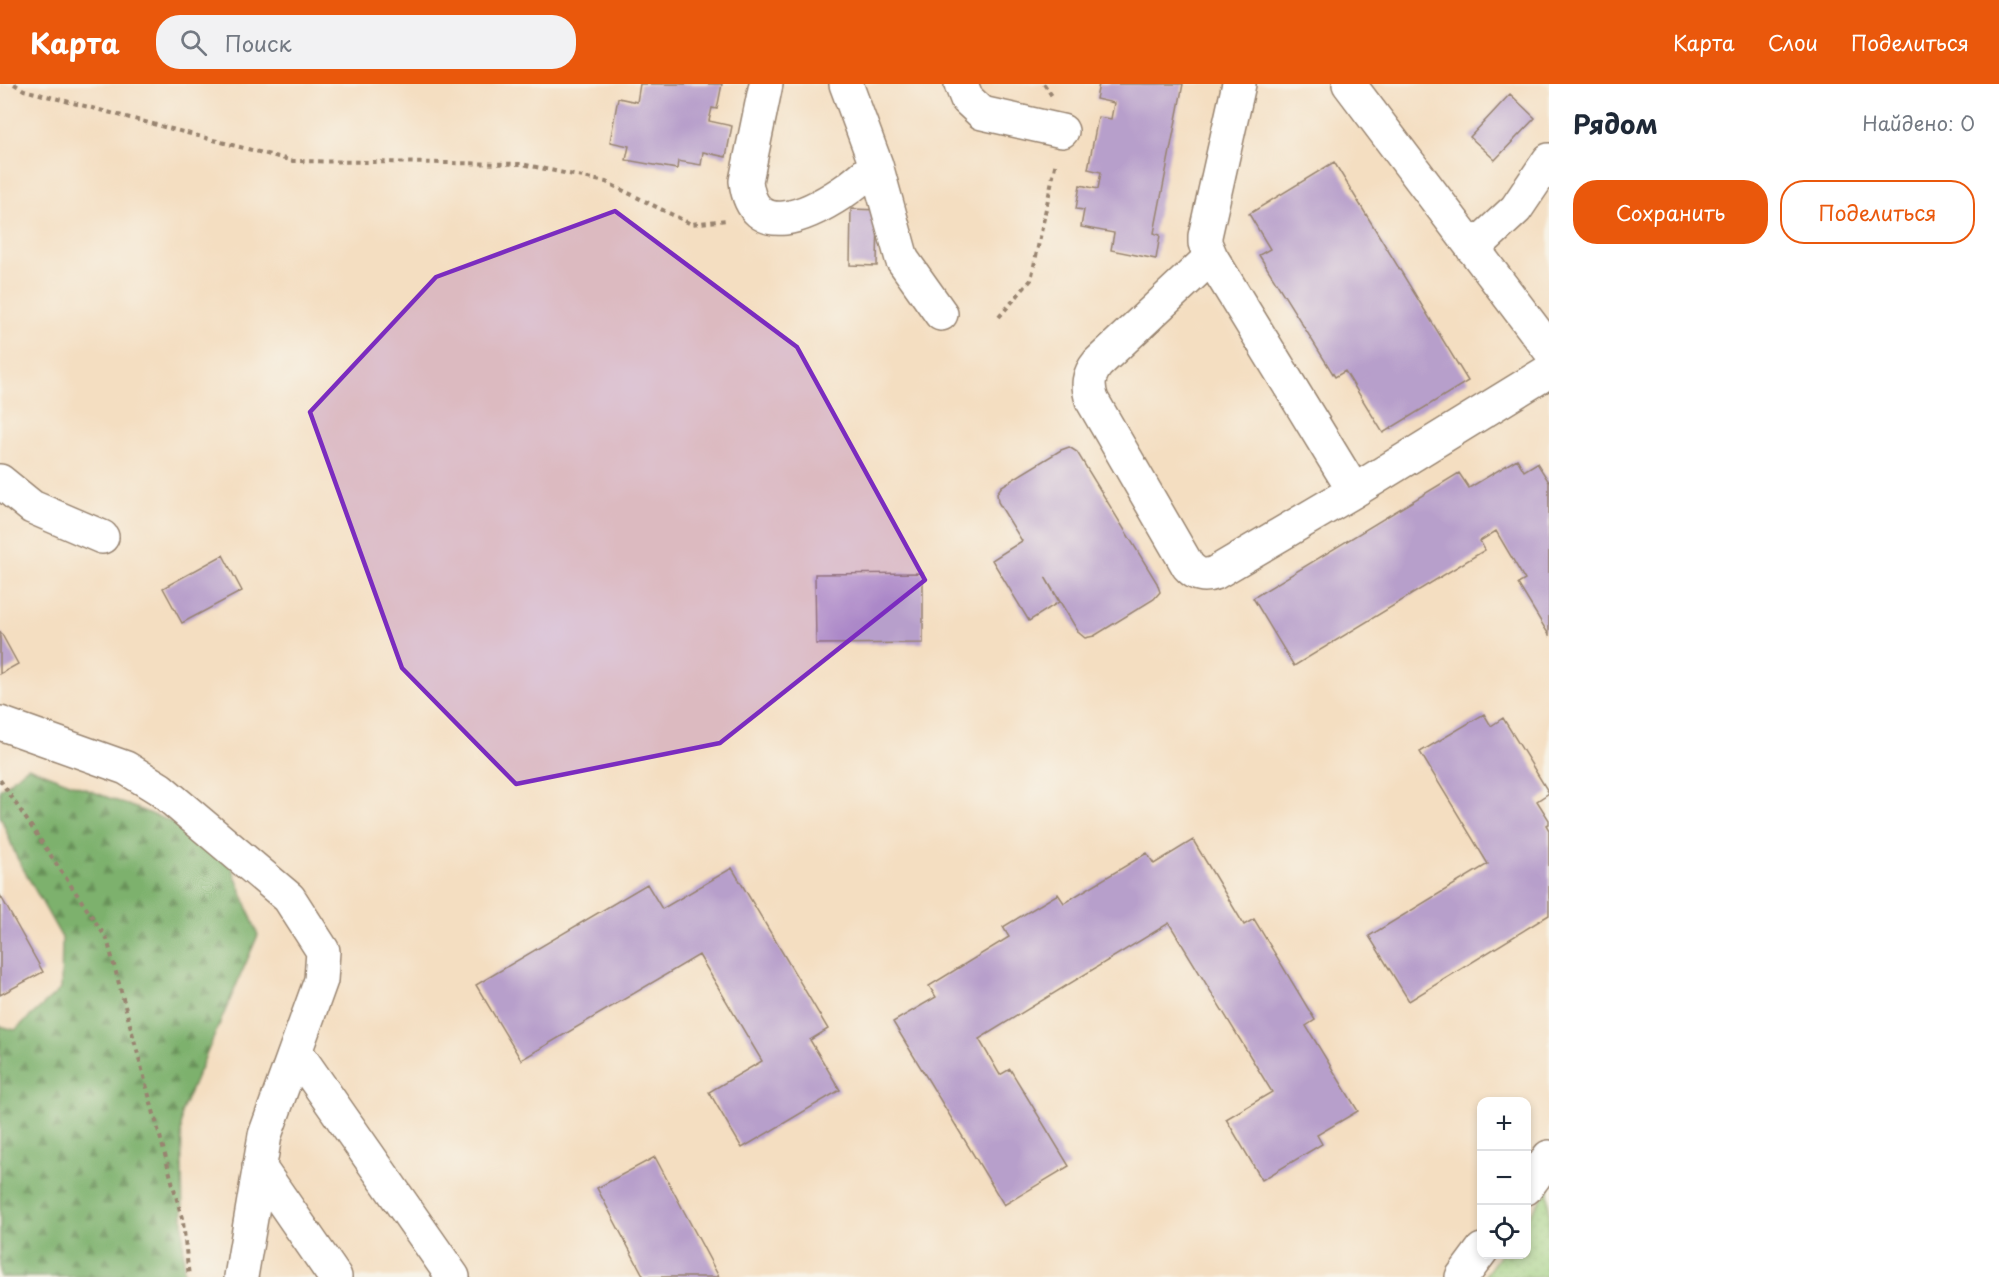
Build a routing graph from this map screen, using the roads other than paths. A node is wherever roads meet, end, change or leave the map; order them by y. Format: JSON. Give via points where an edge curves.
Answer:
{"nodes":[{"id":1,"x":766,"y":84,"type":"edge"},
{"id":2,"x":846,"y":84,"type":"edge"},
{"id":3,"x":961,"y":84,"type":"edge"},
{"id":4,"x":1239,"y":84,"type":"edge"},
{"id":5,"x":1349,"y":84,"type":"edge"},
{"id":6,"x":1062,"y":131,"type":"road end"},
{"id":7,"x":1549,"y":160,"type":"edge"},
{"id":8,"x":876,"y":165,"type":"junction"},
{"id":9,"x":1473,"y":249,"type":"junction"},
{"id":10,"x":1211,"y":257,"type":"junction"},
{"id":11,"x":941,"y":314,"type":"dead end"},
{"id":12,"x":1543,"y":330,"type":"edge"},
{"id":13,"x":1549,"y":371,"type":"edge"},
{"id":14,"x":0,"y":481,"type":"edge"},
{"id":15,"x":1354,"y":491,"type":"junction"},
{"id":16,"x":102,"y":537,"type":"dead end"},
{"id":17,"x":0,"y":723,"type":"edge"},
{"id":18,"x":296,"y":1052,"type":"junction"},
{"id":19,"x":1549,"y":1157,"type":"edge"},
{"id":20,"x":260,"y":1167,"type":"junction"},
{"id":21,"x":1531,"y":1182,"type":"edge"},
{"id":22,"x":1477,"y":1256,"type":"edge"},
{"id":23,"x":241,"y":1277,"type":"edge"},
{"id":24,"x":335,"y":1277,"type":"edge"},
{"id":25,"x":453,"y":1277,"type":"edge"},
{"id":26,"x":1461,"y":1277,"type":"edge"}],
"edges":[{"from":1,"to":8,"type":"street","via":[[746,181],[752,205],[762,215],[776,220],[805,213],[843,192]]},
{"from":2,"to":8,"type":"street"},
{"from":3,"to":6,"type":"street","via":[[967,99],[981,113]]},
{"from":4,"to":10,"type":"street","via":[[1205,236]]},
{"from":5,"to":9,"type":"street"},
{"from":7,"to":9,"type":"street","via":[[1516,209]]},
{"from":8,"to":11,"type":"street","via":[[903,259]]},
{"from":9,"to":12,"type":"street"},
{"from":10,"to":15,"type":"street"},
{"from":10,"to":15,"type":"street","via":[[1098,363],[1088,380],[1092,400],[1188,566],[1200,575],[1215,573]]},
{"from":13,"to":15,"type":"street"},
{"from":14,"to":16,"type":"street","via":[[32,507]]},
{"from":17,"to":18,"type":"street","via":[[126,768],[160,789],[289,898],[323,951],[321,980]]},
{"from":18,"to":20,"type":"street","via":[[265,1135]]},
{"from":18,"to":25,"type":"street"},
{"from":19,"to":21,"type":"street"},
{"from":20,"to":23,"type":"street"},
{"from":20,"to":24,"type":"street"},
{"from":22,"to":26,"type":"street"}]}
